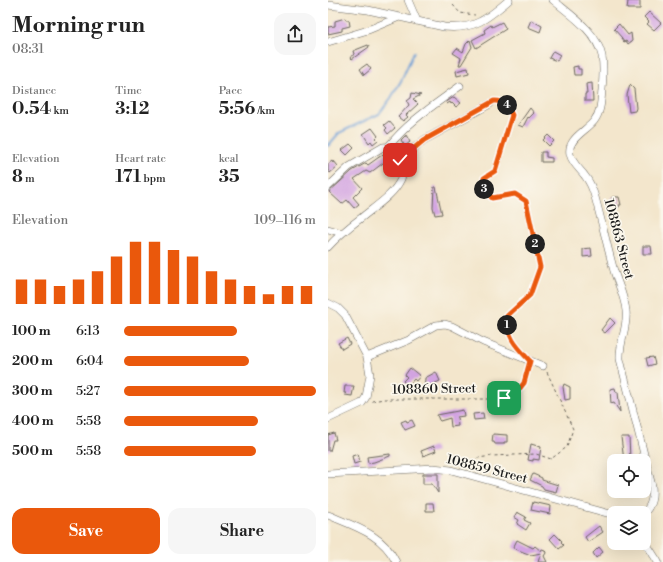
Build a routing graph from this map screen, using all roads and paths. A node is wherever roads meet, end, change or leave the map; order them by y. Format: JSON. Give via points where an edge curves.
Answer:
{"nodes":[{"id":1,"x":408,"y":0,"type":"edge"},
{"id":2,"x":509,"y":0,"type":"edge"},
{"id":3,"x":553,"y":0,"type":"edge"},
{"id":4,"x":453,"y":5,"type":"dead end"},
{"id":5,"x":328,"y":6,"type":"edge"},
{"id":6,"x":399,"y":17,"type":"junction"},
{"id":7,"x":417,"y":21,"type":"junction"},
{"id":8,"x":482,"y":21,"type":"junction"},
{"id":9,"x":328,"y":42,"type":"edge"},
{"id":10,"x":460,"y":86,"type":"dead end"},
{"id":11,"x":490,"y":104,"type":"joint"},
{"id":12,"x":388,"y":147,"type":"junction"},
{"id":13,"x":400,"y":160,"type":"junction"},
{"id":14,"x":328,"y":187,"type":"edge"},
{"id":15,"x":328,"y":229,"type":"edge"},
{"id":16,"x":342,"y":233,"type":"junction"},
{"id":17,"x":328,"y":247,"type":"edge"},
{"id":18,"x":328,"y":303,"type":"edge"},
{"id":19,"x":522,"y":352,"type":"dead end"},
{"id":20,"x":367,"y":357,"type":"junction"},
{"id":21,"x":530,"y":361,"type":"junction"},
{"id":22,"x":543,"y":366,"type":"joint"},
{"id":23,"x":362,"y":403,"type":"junction"},
{"id":24,"x":328,"y":419,"type":"edge"},
{"id":25,"x":451,"y":470,"type":"junction"},
{"id":26,"x":328,"y":474,"type":"edge"},
{"id":27,"x":650,"y":506,"type":"edge"},
{"id":28,"x":607,"y":513,"type":"edge"},
{"id":29,"x":328,"y":515,"type":"edge"},
{"id":30,"x":650,"y":550,"type":"edge"},
{"id":31,"x":396,"y":562,"type":"edge"},
{"id":32,"x":658,"y":562,"type":"edge"}],
"edges":[{"from":1,"to":7,"type":"street"},
{"from":2,"to":8,"type":"street"},
{"from":3,"to":27,"type":"street","name":"108863 Street","via":[[592,35],[602,56],[599,114],[574,140],[569,150],[571,159],[586,176],[593,191],[626,309],[620,359],[652,486]]},
{"from":4,"to":8,"type":"path","via":[[460,13],[475,16]]},
{"from":5,"to":6,"type":"street","via":[[352,7]]},
{"from":6,"to":7,"type":"street"},
{"from":6,"to":9,"type":"street"},
{"from":7,"to":8,"type":"street","via":[[455,28],[472,26]]},
{"from":10,"to":12,"type":"street","via":[[418,116]]},
{"from":11,"to":13,"type":"street","via":[[424,140]]},
{"from":11,"to":19,"type":"path","via":[[500,100],[512,115],[495,171],[484,178],[484,188],[492,198],[515,194],[526,201],[540,267],[530,295],[507,316],[513,343]]},
{"from":12,"to":13,"type":"street"},
{"from":12,"to":14,"type":"street","via":[[378,148],[358,161]]},
{"from":13,"to":16,"type":"street","via":[[402,174],[391,194]]},
{"from":15,"to":16,"type":"street"},
{"from":16,"to":17,"type":"street"},
{"from":18,"to":20,"type":"street","via":[[345,315]]},
{"from":20,"to":21,"type":"street","via":[[409,340],[436,325],[445,324]]},
{"from":20,"to":23,"type":"street","via":[[370,375],[366,397]]},
{"from":21,"to":22,"type":"street"},
{"from":21,"to":23,"type":"path","name":"108860 Street","via":[[524,383],[512,398],[384,399]]},
{"from":22,"to":25,"type":"path","via":[[551,378],[573,429],[567,446],[551,459],[536,454],[492,456],[478,458]]},
{"from":23,"to":24,"type":"street"},
{"from":25,"to":26,"type":"street","name":"108859 Street"},
{"from":25,"to":28,"type":"street","name":"108859 Street"},
{"from":29,"to":31,"type":"street","via":[[383,542]]},
{"from":30,"to":32,"type":"street"}]}
